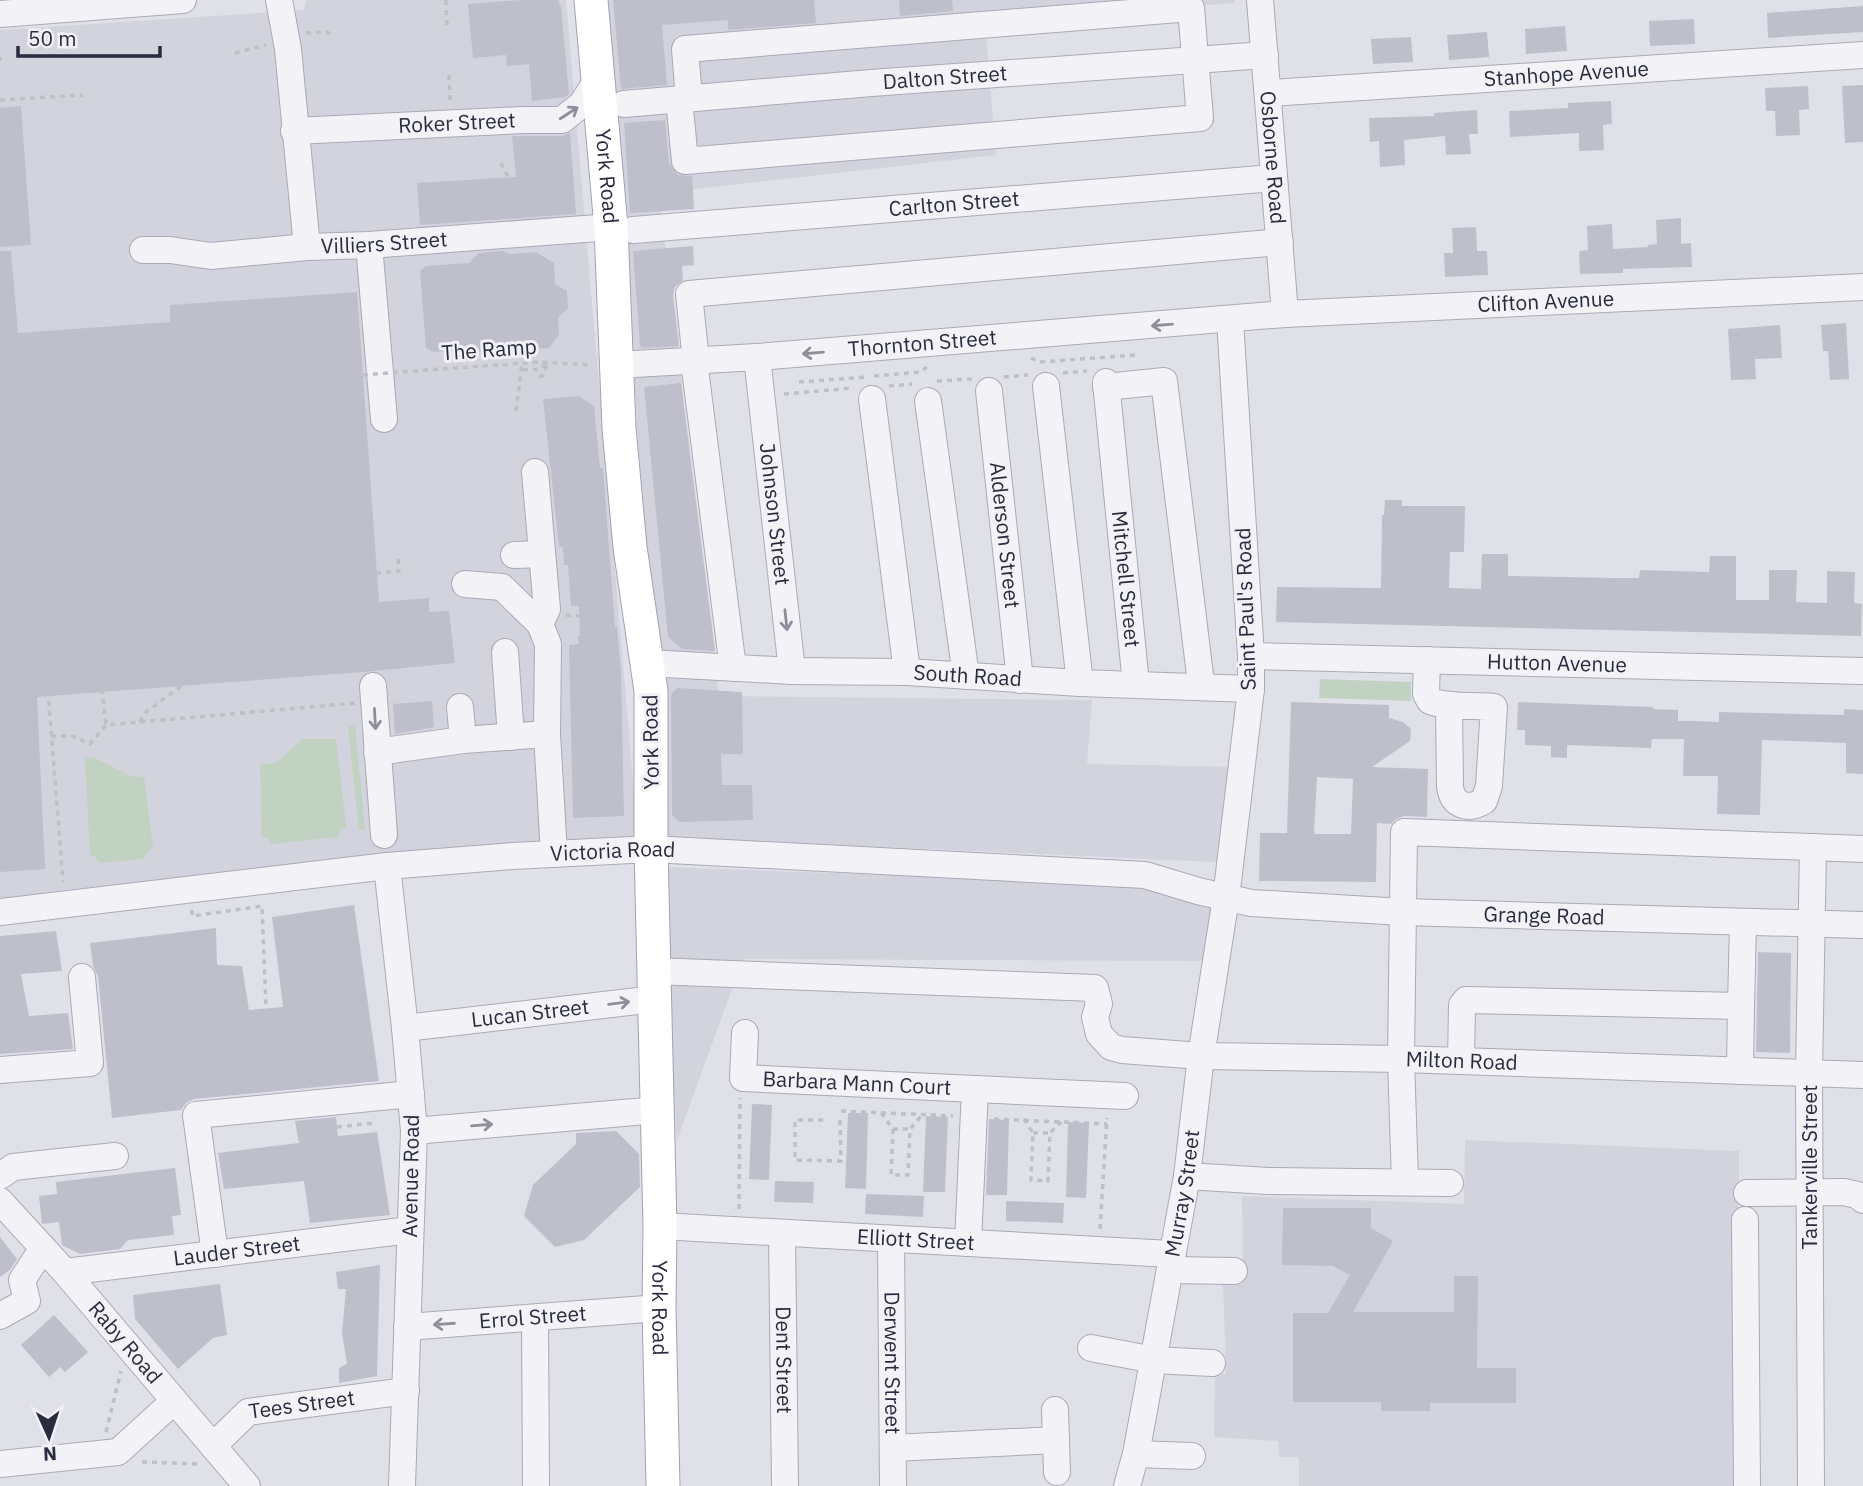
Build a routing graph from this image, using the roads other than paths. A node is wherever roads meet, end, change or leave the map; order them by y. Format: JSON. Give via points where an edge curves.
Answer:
{"nodes":[{"id":1,"x":183,"y":0,"type":"edge"},
{"id":2,"x":279,"y":0,"type":"edge"},
{"id":3,"x":591,"y":0,"type":"edge"},
{"id":4,"x":1260,"y":0,"type":"edge"},
{"id":5,"x":15,"y":9,"type":"edge"},
{"id":6,"x":1265,"y":55,"type":"junction"},
{"id":7,"x":1863,"y":55,"type":"edge"},
{"id":8,"x":1195,"y":60,"type":"junction"},
{"id":9,"x":599,"y":77,"type":"junction"},
{"id":10,"x":1269,"y":93,"type":"junction"},
{"id":11,"x":684,"y":99,"type":"junction"},
{"id":12,"x":624,"y":104,"type":"dead end"},
{"id":13,"x":294,"y":131,"type":"junction"},
{"id":14,"x":1274,"y":178,"type":"junction"},
{"id":15,"x":622,"y":229,"type":"junction"},
{"id":16,"x":557,"y":232,"type":"joint"},
{"id":17,"x":1280,"y":242,"type":"junction"},
{"id":18,"x":369,"y":245,"type":"junction"},
{"id":19,"x":307,"y":247,"type":"junction"},
{"id":20,"x":143,"y":250,"type":"dead end"},
{"id":21,"x":1863,"y":287,"type":"edge"},
{"id":22,"x":1285,"y":314,"type":"junction"},
{"id":23,"x":1230,"y":320,"type":"junction"},
{"id":24,"x":757,"y":357,"type":"junction"},
{"id":25,"x":695,"y":361,"type":"junction"},
{"id":26,"x":617,"y":365,"type":"junction"},
{"id":27,"x":1047,"y":378,"type":"road end"},
{"id":28,"x":989,"y":382,"type":"road end"},
{"id":29,"x":923,"y":389,"type":"road end"},
{"id":30,"x":875,"y":391,"type":"road end"},
{"id":31,"x":384,"y":419,"type":"dead end"},
{"id":32,"x":535,"y":472,"type":"dead end"},
{"id":33,"x":542,"y":554,"type":"junction"},
{"id":34,"x":514,"y":555,"type":"dead end"},
{"id":35,"x":465,"y":584,"type":"dead end"},
{"id":36,"x":543,"y":617,"type":"junction"},
{"id":37,"x":505,"y":652,"type":"dead end"},
{"id":38,"x":1251,"y":656,"type":"junction"},
{"id":39,"x":1427,"y":660,"type":"junction"},
{"id":40,"x":648,"y":663,"type":"junction"},
{"id":41,"x":733,"y":668,"type":"junction"},
{"id":42,"x":792,"y":671,"type":"junction"},
{"id":43,"x":1863,"y":671,"type":"edge"},
{"id":44,"x":907,"y":672,"type":"junction"},
{"id":45,"x":1200,"y":675,"type":"dead end"},
{"id":46,"x":966,"y":676,"type":"junction"},
{"id":47,"x":1020,"y":680,"type":"junction"},
{"id":48,"x":1080,"y":683,"type":"junction"},
{"id":49,"x":1136,"y":684,"type":"junction"},
{"id":50,"x":1251,"y":689,"type":"junction"},
{"id":51,"x":373,"y":694,"type":"road end"},
{"id":52,"x":1449,"y":705,"type":"dead end"},
{"id":53,"x":460,"y":707,"type":"dead end"},
{"id":54,"x":547,"y":734,"type":"junction"},
{"id":55,"x":511,"y":737,"type":"junction"},
{"id":56,"x":463,"y":740,"type":"junction"},
{"id":57,"x":377,"y":752,"type":"junction"},
{"id":58,"x":383,"y":835,"type":"dead end"},
{"id":59,"x":1813,"y":848,"type":"junction"},
{"id":60,"x":651,"y":849,"type":"junction"},
{"id":61,"x":1863,"y":849,"type":"edge"},
{"id":62,"x":554,"y":854,"type":"junction"},
{"id":63,"x":387,"y":866,"type":"junction"},
{"id":64,"x":1226,"y":898,"type":"junction"},
{"id":65,"x":0,"y":912,"type":"edge"},
{"id":66,"x":1404,"y":912,"type":"junction"},
{"id":67,"x":1743,"y":922,"type":"junction"},
{"id":68,"x":1811,"y":924,"type":"junction"},
{"id":69,"x":1863,"y":925,"type":"edge"},
{"id":70,"x":82,"y":977,"type":"dead end"},
{"id":71,"x":654,"y":985,"type":"junction"},
{"id":72,"x":1099,"y":1004,"type":"joint"},
{"id":73,"x":1741,"y":1006,"type":"junction"},
{"id":74,"x":405,"y":1028,"type":"junction"},
{"id":75,"x":745,"y":1033,"type":"dead end"},
{"id":76,"x":1201,"y":1056,"type":"junction"},
{"id":77,"x":1401,"y":1059,"type":"junction"},
{"id":78,"x":1461,"y":1061,"type":"junction"},
{"id":79,"x":0,"y":1070,"type":"edge"},
{"id":80,"x":1740,"y":1070,"type":"junction"},
{"id":81,"x":1809,"y":1073,"type":"junction"},
{"id":82,"x":1863,"y":1075,"type":"edge"},
{"id":83,"x":975,"y":1089,"type":"junction"},
{"id":84,"x":411,"y":1094,"type":"junction"},
{"id":85,"x":1125,"y":1097,"type":"dead end"},
{"id":86,"x":658,"y":1110,"type":"junction"},
{"id":87,"x":414,"y":1131,"type":"junction"},
{"id":88,"x":115,"y":1156,"type":"dead end"},
{"id":89,"x":0,"y":1176,"type":"edge"},
{"id":90,"x":1187,"y":1176,"type":"junction"},
{"id":91,"x":1405,"y":1182,"type":"junction"},
{"id":92,"x":1450,"y":1183,"type":"dead end"},
{"id":93,"x":1810,"y":1192,"type":"junction"},
{"id":94,"x":1747,"y":1193,"type":"dead end"},
{"id":95,"x":1863,"y":1200,"type":"edge"},
{"id":96,"x":0,"y":1201,"type":"edge"},
{"id":97,"x":1745,"y":1220,"type":"dead end"},
{"id":98,"x":660,"y":1226,"type":"junction"},
{"id":99,"x":410,"y":1230,"type":"junction"},
{"id":100,"x":782,"y":1234,"type":"junction"},
{"id":101,"x":891,"y":1239,"type":"junction"},
{"id":102,"x":968,"y":1243,"type":"junction"},
{"id":103,"x":43,"y":1248,"type":"junction"},
{"id":104,"x":215,"y":1254,"type":"junction"},
{"id":105,"x":1171,"y":1262,"type":"junction"},
{"id":106,"x":1234,"y":1271,"type":"dead end"},
{"id":107,"x":65,"y":1272,"type":"junction"},
{"id":108,"x":659,"y":1308,"type":"junction"},
{"id":109,"x":0,"y":1316,"type":"edge"},
{"id":110,"x":535,"y":1318,"type":"junction"},
{"id":111,"x":407,"y":1327,"type":"junction"},
{"id":112,"x":1091,"y":1348,"type":"dead end"},
{"id":113,"x":1154,"y":1360,"type":"junction"},
{"id":114,"x":1212,"y":1363,"type":"dead end"},
{"id":115,"x":172,"y":1387,"type":"junction"},
{"id":116,"x":406,"y":1391,"type":"junction"},
{"id":117,"x":1055,"y":1410,"type":"dead end"},
{"id":118,"x":1056,"y":1440,"type":"junction"},
{"id":119,"x":893,"y":1448,"type":"junction"},
{"id":120,"x":1136,"y":1454,"type":"junction"},
{"id":121,"x":210,"y":1455,"type":"junction"},
{"id":122,"x":1192,"y":1456,"type":"dead end"},
{"id":123,"x":0,"y":1464,"type":"edge"},
{"id":124,"x":1057,"y":1472,"type":"dead end"},
{"id":125,"x":247,"y":1486,"type":"edge"},
{"id":126,"x":402,"y":1486,"type":"edge"},
{"id":127,"x":536,"y":1486,"type":"edge"},
{"id":128,"x":663,"y":1486,"type":"edge"},
{"id":129,"x":785,"y":1486,"type":"edge"},
{"id":130,"x":893,"y":1486,"type":"edge"},
{"id":131,"x":1127,"y":1486,"type":"edge"},
{"id":132,"x":1747,"y":1486,"type":"edge"},
{"id":133,"x":1811,"y":1486,"type":"edge"}],
"edges":[{"from":1,"to":5,"type":"street"},
{"from":2,"to":13,"type":"street"},
{"from":3,"to":9,"type":"main road","name":"York Road"},
{"from":4,"to":6,"type":"street","name":"Osborne Road"},
{"from":6,"to":8,"type":"street","name":"Dalton Street"},
{"from":6,"to":10,"type":"street","name":"Osborne Road"},
{"from":7,"to":10,"type":"street","name":"Stanhope Avenue"},
{"from":8,"to":11,"type":"street","name":"Dalton Street"},
{"from":8,"to":11,"type":"street","via":[[1191,8],[685,49]]},
{"from":8,"to":11,"type":"street","via":[[1200,118],[685,161]]},
{"from":13,"to":9,"type":"street","name":"Roker Street","one_way":true,"via":[[562,120],[582,104]]},
{"from":9,"to":15,"type":"main road","name":"York Road"},
{"from":10,"to":14,"type":"street","name":"Osborne Road"},
{"from":11,"to":12,"type":"street","name":"Dalton Street"},
{"from":13,"to":19,"type":"street"},
{"from":14,"to":15,"type":"street","name":"Carlton Street"},
{"from":14,"to":17,"type":"street","name":"Osborne Road"},
{"from":15,"to":16,"type":"street","name":"Carlton Street"},
{"from":15,"to":26,"type":"main road","name":"York Road"},
{"from":16,"to":18,"type":"street","name":"Villiers Street"},
{"from":17,"to":22,"type":"street","name":"Osborne Road"},
{"from":17,"to":25,"type":"street","via":[[688,294]]},
{"from":18,"to":19,"type":"street","name":"Villiers Street"},
{"from":18,"to":31,"type":"street"},
{"from":19,"to":20,"type":"street","name":"Villiers Street","via":[[211,256]]},
{"from":21,"to":22,"type":"street","name":"Clifton Avenue"},
{"from":22,"to":23,"type":"street","name":"Clifton Avenue"},
{"from":23,"to":24,"type":"street","name":"Thornton Street","one_way":true},
{"from":23,"to":38,"type":"street","name":"Saint Paul's Road"},
{"from":24,"to":25,"type":"street","name":"Thornton Street"},
{"from":24,"to":42,"type":"street","name":"Johnson Street","one_way":true},
{"from":25,"to":26,"type":"street","name":"Thornton Street"},
{"from":25,"to":41,"type":"street"},
{"from":26,"to":40,"type":"main road","name":"York Road","via":[[630,547]]},
{"from":27,"to":48,"type":"street"},
{"from":28,"to":47,"type":"street","name":"Alderson Street"},
{"from":29,"to":46,"type":"street"},
{"from":30,"to":44,"type":"street"},
{"from":32,"to":33,"type":"street"},
{"from":33,"to":34,"type":"street"},
{"from":33,"to":36,"type":"street"},
{"from":35,"to":36,"type":"street","via":[[502,587]]},
{"from":36,"to":54,"type":"street","via":[[548,644]]},
{"from":37,"to":55,"type":"street"},
{"from":38,"to":39,"type":"street","name":"Hutton Avenue"},
{"from":38,"to":50,"type":"street","name":"Saint Paul's Road"},
{"from":39,"to":43,"type":"street","name":"Hutton Avenue"},
{"from":39,"to":52,"type":"street","via":[[1428,698]]},
{"from":40,"to":41,"type":"street","name":"South Road"},
{"from":40,"to":60,"type":"main road","name":"York Road"},
{"from":41,"to":42,"type":"street","name":"South Road"},
{"from":42,"to":44,"type":"street","name":"South Road"},
{"from":44,"to":46,"type":"street","name":"South Road"},
{"from":45,"to":49,"type":"street","name":"Mitchell Street","via":[[1164,381],[1101,380]]},
{"from":46,"to":47,"type":"street","name":"South Road"},
{"from":47,"to":48,"type":"street","name":"South Road"},
{"from":48,"to":49,"type":"street","name":"South Road"},
{"from":49,"to":50,"type":"street","name":"South Road"},
{"from":50,"to":64,"type":"street","name":"Saint Paul's Road"},
{"from":51,"to":57,"type":"street","one_way":true},
{"from":53,"to":56,"type":"street"},
{"from":54,"to":55,"type":"street"},
{"from":54,"to":62,"type":"street"},
{"from":55,"to":56,"type":"street"},
{"from":56,"to":57,"type":"street"},
{"from":57,"to":58,"type":"street"},
{"from":59,"to":61,"type":"street"},
{"from":59,"to":66,"type":"street","via":[[1404,832]]},
{"from":59,"to":68,"type":"street","name":"Tankerville Street"},
{"from":60,"to":62,"type":"street","name":"Victoria Road"},
{"from":60,"to":64,"type":"street","name":"Victoria Road","via":[[1145,875]]},
{"from":60,"to":71,"type":"main road","name":"York Road"},
{"from":62,"to":63,"type":"street","name":"Victoria Road"},
{"from":63,"to":65,"type":"street","name":"Victoria Road"},
{"from":63,"to":74,"type":"street","name":"Avenue Road"},
{"from":64,"to":66,"type":"street","name":"Grange Road"},
{"from":64,"to":76,"type":"street","name":"Murray Street"},
{"from":66,"to":67,"type":"street","name":"Grange Road"},
{"from":66,"to":77,"type":"street"},
{"from":67,"to":68,"type":"street","name":"Grange Road"},
{"from":67,"to":73,"type":"street"},
{"from":68,"to":69,"type":"street","name":"Grange Road"},
{"from":68,"to":81,"type":"street","name":"Tankerville Street"},
{"from":70,"to":79,"type":"street","via":[[90,1063]]},
{"from":71,"to":72,"type":"street","name":"Lucan Street","via":[[1095,988]]},
{"from":74,"to":71,"type":"street","name":"Lucan Street","one_way":true},
{"from":71,"to":86,"type":"main road","name":"York Road"},
{"from":72,"to":76,"type":"street","name":"Milton Road","via":[[1096,1024],[1111,1047]]},
{"from":73,"to":78,"type":"street","via":[[1466,1000],[1462,1005]]},
{"from":73,"to":80,"type":"street"},
{"from":74,"to":84,"type":"street","name":"Avenue Road"},
{"from":75,"to":83,"type":"street","name":"Barbara Mann Court","via":[[743,1078]]},
{"from":76,"to":77,"type":"street","name":"Milton Road"},
{"from":76,"to":90,"type":"street","name":"Murray Street"},
{"from":77,"to":78,"type":"street","name":"Milton Road"},
{"from":77,"to":91,"type":"street"},
{"from":78,"to":80,"type":"street","name":"Milton Road"},
{"from":80,"to":81,"type":"street","name":"Milton Road"},
{"from":81,"to":82,"type":"street","name":"Milton Road"},
{"from":81,"to":93,"type":"street","name":"Tankerville Street"},
{"from":83,"to":85,"type":"street","name":"Barbara Mann Court"},
{"from":83,"to":102,"type":"street","name":"Barbara Mann Court"},
{"from":84,"to":87,"type":"street","name":"Avenue Road"},
{"from":84,"to":104,"type":"street","via":[[197,1115]]},
{"from":87,"to":86,"type":"street","one_way":true},
{"from":86,"to":98,"type":"main road","name":"York Road"},
{"from":87,"to":99,"type":"street","name":"Avenue Road"},
{"from":88,"to":89,"type":"street","via":[[13,1167]]},
{"from":90,"to":91,"type":"street"},
{"from":90,"to":105,"type":"street","name":"Murray Street"},
{"from":91,"to":92,"type":"street"},
{"from":93,"to":94,"type":"street"},
{"from":93,"to":95,"type":"street","via":[[1844,1192]]},
{"from":93,"to":133,"type":"street","name":"Tankerville Street"},
{"from":96,"to":103,"type":"street","name":"Raby Road"},
{"from":97,"to":132,"type":"street"},
{"from":98,"to":100,"type":"street","name":"Elliott Street"},
{"from":98,"to":108,"type":"main road","name":"York Road"},
{"from":99,"to":104,"type":"street","name":"Lauder Street"},
{"from":99,"to":111,"type":"street","name":"Avenue Road"},
{"from":100,"to":101,"type":"street","name":"Elliott Street"},
{"from":100,"to":129,"type":"street","name":"Dent Street"},
{"from":101,"to":102,"type":"street","name":"Elliott Street"},
{"from":101,"to":119,"type":"street","name":"Derwent Street"},
{"from":102,"to":105,"type":"street","name":"Elliott Street"},
{"from":103,"to":107,"type":"street","name":"Raby Road"},
{"from":103,"to":109,"type":"street","via":[[22,1280],[27,1301]]},
{"from":104,"to":107,"type":"street","name":"Lauder Street"},
{"from":105,"to":106,"type":"street","name":"Elliott Street"},
{"from":105,"to":113,"type":"street","name":"Murray Street"},
{"from":107,"to":115,"type":"street","name":"Raby Road"},
{"from":108,"to":110,"type":"street","name":"Errol Street"},
{"from":108,"to":128,"type":"main road","name":"York Road"},
{"from":110,"to":111,"type":"street","name":"Errol Street","one_way":true},
{"from":110,"to":127,"type":"street"},
{"from":111,"to":116,"type":"street","name":"Avenue Road"},
{"from":112,"to":113,"type":"street"},
{"from":113,"to":114,"type":"street"},
{"from":113,"to":120,"type":"street","name":"Murray Street"},
{"from":115,"to":121,"type":"street","name":"Raby Road"},
{"from":115,"to":123,"type":"street","via":[[118,1452]]},
{"from":116,"to":121,"type":"street","name":"Tees Street","via":[[248,1412]]},
{"from":116,"to":126,"type":"street","name":"Avenue Road"},
{"from":117,"to":118,"type":"street"},
{"from":118,"to":119,"type":"street"},
{"from":118,"to":124,"type":"street"},
{"from":119,"to":130,"type":"street","name":"Derwent Street"},
{"from":120,"to":122,"type":"street"},
{"from":120,"to":131,"type":"street","name":"Murray Street"},
{"from":121,"to":125,"type":"street","name":"Raby Road"}]}
